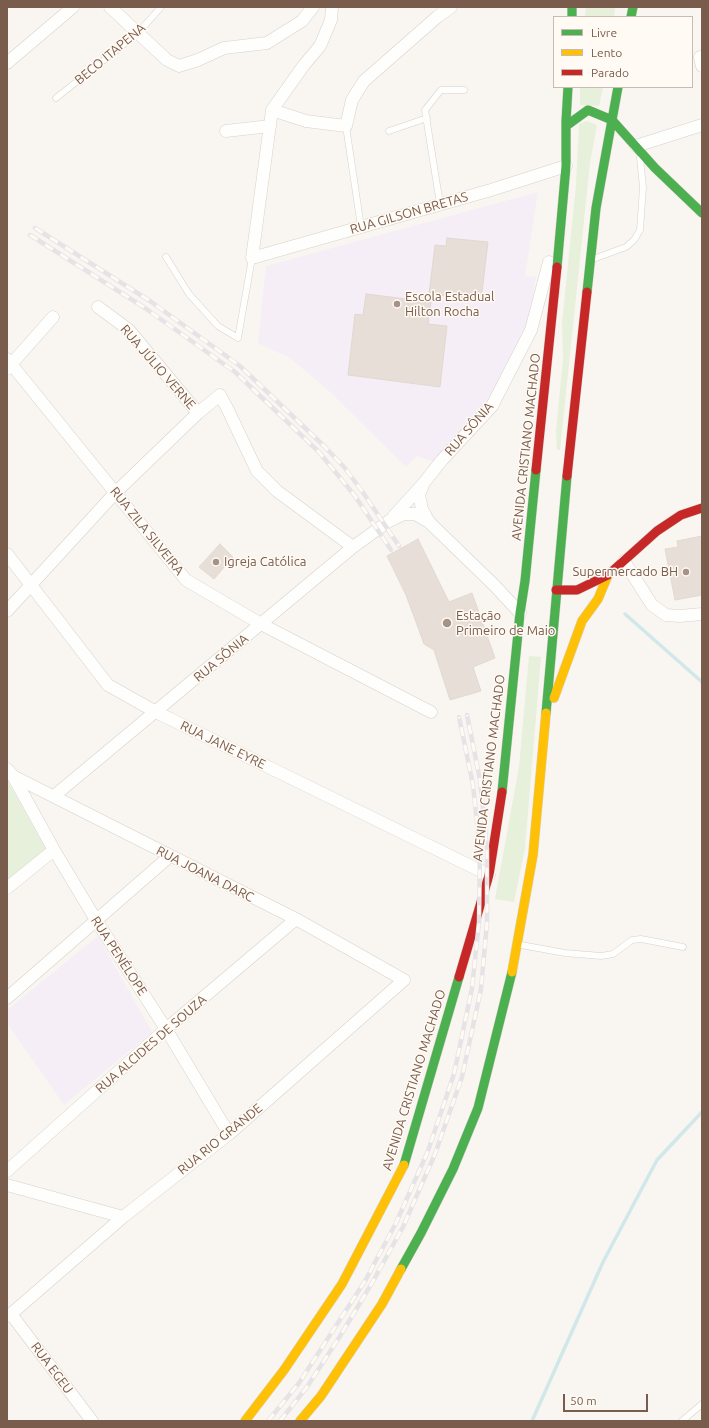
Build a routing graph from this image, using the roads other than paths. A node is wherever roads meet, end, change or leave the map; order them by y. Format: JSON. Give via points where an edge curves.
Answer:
{"nodes":[{"id":1,"x":73,"y":7,"type":"edge"},
{"id":2,"x":110,"y":7,"type":"edge"},
{"id":3,"x":161,"y":7,"type":"edge"},
{"id":4,"x":313,"y":7,"type":"edge"},
{"id":5,"x":332,"y":7,"type":"edge"},
{"id":6,"x":451,"y":7,"type":"edge"},
{"id":7,"x":138,"y":33,"type":"junction"},
{"id":8,"x":7,"y":63,"type":"edge"},
{"id":9,"x":568,"y":88,"type":"edge"},
{"id":10,"x":618,"y":88,"type":"edge"},
{"id":11,"x":464,"y":90,"type":"dead end"},
{"id":12,"x":56,"y":98,"type":"dead end"},
{"id":13,"x":272,"y":110,"type":"junction"},
{"id":14,"x":426,"y":118,"type":"junction"},
{"id":15,"x":612,"y":120,"type":"junction"},
{"id":16,"x":702,"y":125,"type":"edge"},
{"id":17,"x":270,"y":126,"type":"junction"},
{"id":18,"x":346,"y":126,"type":"junction"},
{"id":19,"x":566,"y":126,"type":"junction"},
{"id":20,"x":226,"y":131,"type":"dead end"},
{"id":21,"x":388,"y":131,"type":"dead end"},
{"id":22,"x":638,"y":148,"type":"junction"},
{"id":23,"x":566,"y":166,"type":"junction"},
{"id":24,"x":440,"y":204,"type":"junction"},
{"id":25,"x":563,"y":209,"type":"junction"},
{"id":26,"x":702,"y":214,"type":"edge"},
{"id":27,"x":361,"y":227,"type":"junction"},
{"id":28,"x":166,"y":257,"type":"dead end"},
{"id":29,"x":252,"y":258,"type":"junction"},
{"id":30,"x":590,"y":260,"type":"junction"},
{"id":31,"x":98,"y":307,"type":"dead end"},
{"id":32,"x":53,"y":317,"type":"dead end"},
{"id":33,"x":8,"y":364,"type":"edge"},
{"id":34,"x":198,"y":414,"type":"junction"},
{"id":35,"x":541,"y":431,"type":"junction"},
{"id":36,"x":547,"y":441,"type":"dead end"},
{"id":37,"x":423,"y":484,"type":"junction"},
{"id":38,"x":116,"y":492,"type":"junction"},
{"id":39,"x":702,"y":508,"type":"edge"},
{"id":40,"x":389,"y":521,"type":"junction"},
{"id":41,"x":429,"y":522,"type":"junction"},
{"id":42,"x":354,"y":547,"type":"junction"},
{"id":43,"x":7,"y":554,"type":"edge"},
{"id":44,"x":624,"y":561,"type":"junction"},
{"id":45,"x":608,"y":575,"type":"junction"},
{"id":46,"x":31,"y":584,"type":"junction"},
{"id":47,"x":548,"y":584,"type":"dead end"},
{"id":48,"x":556,"y":590,"type":"junction"},
{"id":49,"x":7,"y":611,"type":"edge"},
{"id":50,"x":524,"y":614,"type":"junction"},
{"id":51,"x":702,"y":614,"type":"edge"},
{"id":52,"x":582,"y":621,"type":"junction"},
{"id":53,"x":557,"y":622,"type":"junction"},
{"id":54,"x":261,"y":624,"type":"junction"},
{"id":55,"x":156,"y":712,"type":"junction"},
{"id":56,"x":431,"y":712,"type":"dead end"},
{"id":57,"x":544,"y":727,"type":"junction"},
{"id":58,"x":10,"y":772,"type":"edge"},
{"id":59,"x":54,"y":796,"type":"junction"},
{"id":60,"x":54,"y":850,"type":"junction"},
{"id":61,"x":170,"y":856,"type":"junction"},
{"id":62,"x":489,"y":875,"type":"junction"},
{"id":63,"x":7,"y":888,"type":"edge"},
{"id":64,"x":296,"y":919,"type":"junction"},
{"id":65,"x":96,"y":920,"type":"junction"},
{"id":66,"x":517,"y":944,"type":"junction"},
{"id":67,"x":683,"y":947,"type":"dead end"},
{"id":68,"x":404,"y":980,"type":"joint"},
{"id":69,"x":7,"y":998,"type":"edge"},
{"id":70,"x":166,"y":1029,"type":"junction"},
{"id":71,"x":228,"y":1134,"type":"junction"},
{"id":72,"x":7,"y":1171,"type":"edge"},
{"id":73,"x":7,"y":1185,"type":"edge"},
{"id":74,"x":123,"y":1217,"type":"junction"},
{"id":75,"x":9,"y":1315,"type":"edge"},
{"id":76,"x":702,"y":1404,"type":"edge"},
{"id":77,"x":92,"y":1421,"type":"edge"},
{"id":78,"x":245,"y":1421,"type":"edge"},
{"id":79,"x":300,"y":1421,"type":"edge"},
{"id":80,"x":682,"y":1421,"type":"edge"}],
"edges":[{"from":1,"to":8,"type":"street"},
{"from":2,"to":7,"type":"street"},
{"from":3,"to":7,"type":"lane","name":"BECO ITAPENA"},
{"from":4,"to":7,"type":"street","via":[[302,21],[267,43],[224,48],[179,66],[168,60]]},
{"from":5,"to":13,"type":"street","via":[[332,20],[320,46]]},
{"from":6,"to":18,"type":"street","via":[[437,16],[364,82],[352,100]]},
{"from":7,"to":12,"type":"lane","name":"BECO ITAPENA"},
{"from":9,"to":19,"type":"main road","name":"AVENIDA CRISTIANO MACHADO"},
{"from":10,"to":15,"type":"main road"},
{"from":11,"to":14,"type":"lane","via":[[441,90],[425,110]]},
{"from":13,"to":17,"type":"street"},
{"from":13,"to":18,"type":"street","via":[[306,121]]},
{"from":14,"to":21,"type":"lane"},
{"from":14,"to":24,"type":"lane"},
{"from":15,"to":19,"type":"main road","via":[[588,110]]},
{"from":15,"to":22,"type":"main road"},
{"from":15,"to":30,"type":"main road","via":[[596,208]]},
{"from":16,"to":22,"type":"street"},
{"from":17,"to":20,"type":"street"},
{"from":17,"to":29,"type":"street"},
{"from":18,"to":27,"type":"lane"},
{"from":19,"to":23,"type":"main road","name":"AVENIDA CRISTIANO MACHADO"},
{"from":22,"to":26,"type":"main road"},
{"from":22,"to":30,"type":"lane","via":[[643,187],[640,230],[626,247]]},
{"from":23,"to":24,"type":"street","name":"RUA GILSON BRETAS"},
{"from":23,"to":25,"type":"main road","name":"AVENIDA CRISTIANO MACHADO"},
{"from":24,"to":27,"type":"street","name":"RUA GILSON BRETAS"},
{"from":25,"to":35,"type":"main road","name":"AVENIDA CRISTIANO MACHADO"},
{"from":25,"to":37,"type":"street","name":"RUA SÔNIA","via":[[531,330],[492,406]]},
{"from":27,"to":29,"type":"street","name":"RUA GILSON BRETAS"},
{"from":28,"to":29,"type":"lane","via":[[189,294],[218,326],[238,338]]},
{"from":30,"to":48,"type":"main road"},
{"from":31,"to":34,"type":"street","name":"RUA JÚLIO VERNE","via":[[129,330]]},
{"from":32,"to":33,"type":"street"},
{"from":33,"to":38,"type":"street","name":"RUA ZILA SILVEIRA"},
{"from":34,"to":38,"type":"street"},
{"from":34,"to":42,"type":"street","via":[[220,395],[257,471],[277,491]]},
{"from":35,"to":36,"type":"main road"},
{"from":35,"to":50,"type":"main road","name":"AVENIDA CRISTIANO MACHADO","via":[[525,581]]},
{"from":37,"to":40,"type":"street","name":"RUA SÔNIA"},
{"from":37,"to":41,"type":"street","via":[[419,496]]},
{"from":38,"to":46,"type":"street"},
{"from":38,"to":54,"type":"street","name":"RUA ZILA SILVEIRA","via":[[186,580]]},
{"from":39,"to":44,"type":"main road","via":[[681,515],[657,531]]},
{"from":40,"to":41,"type":"street","name":"RUA SÔNIA","via":[[404,514],[415,514]]},
{"from":40,"to":42,"type":"street","name":"RUA SÔNIA"},
{"from":41,"to":50,"type":"street","name":"RUA SÔNIA"},
{"from":42,"to":54,"type":"street","name":"RUA SÔNIA"},
{"from":43,"to":46,"type":"street","name":"RUA JANE EYRE"},
{"from":44,"to":45,"type":"main road"},
{"from":44,"to":51,"type":"street","via":[[652,605],[666,614]]},
{"from":45,"to":48,"type":"main road","via":[[577,590]]},
{"from":45,"to":52,"type":"main road","via":[[598,599]]},
{"from":46,"to":49,"type":"street"},
{"from":46,"to":55,"type":"street","name":"RUA JANE EYRE","via":[[108,685]]},
{"from":47,"to":48,"type":"main road"},
{"from":48,"to":53,"type":"main road"},
{"from":50,"to":62,"type":"main road","name":"AVENIDA CRISTIANO MACHADO","via":[[502,794]]},
{"from":52,"to":53,"type":"main road"},
{"from":52,"to":57,"type":"main road"},
{"from":53,"to":57,"type":"main road"},
{"from":54,"to":55,"type":"street","name":"RUA SÔNIA"},
{"from":54,"to":56,"type":"street","name":"RUA ZILA SILVEIRA"},
{"from":55,"to":59,"type":"street","name":"RUA SÔNIA"},
{"from":55,"to":62,"type":"street","name":"RUA JANE EYRE"},
{"from":57,"to":66,"type":"main road","via":[[533,855]]},
{"from":58,"to":59,"type":"street","name":"RUA JOANA DARC"},
{"from":58,"to":60,"type":"street","name":"RUA PENÉLOPE"},
{"from":59,"to":61,"type":"street","name":"RUA JOANA DARC"},
{"from":60,"to":63,"type":"street"},
{"from":60,"to":65,"type":"street","name":"RUA PENÉLOPE"},
{"from":61,"to":64,"type":"street","name":"RUA JOANA DARC"},
{"from":61,"to":65,"type":"street"},
{"from":62,"to":78,"type":"main road","name":"AVENIDA CRISTIANO MACHADO","via":[[402,1170],[342,1284],[284,1370]]},
{"from":64,"to":68,"type":"street","name":"RUA JOANA DARC"},
{"from":64,"to":70,"type":"street","name":"RUA ALCIDES DE SOUZA"},
{"from":65,"to":69,"type":"street"},
{"from":65,"to":70,"type":"street","name":"RUA PENÉLOPE"},
{"from":66,"to":67,"type":"lane","via":[[565,953],[601,956],[613,954],[632,940],[641,939]]},
{"from":66,"to":79,"type":"main road","via":[[478,1108],[453,1169],[382,1304],[321,1396]]},
{"from":68,"to":71,"type":"street","name":"RUA RIO GRANDE"},
{"from":70,"to":71,"type":"street","name":"RUA PENÉLOPE"},
{"from":70,"to":72,"type":"street","name":"RUA ALCIDES DE SOUZA"},
{"from":71,"to":74,"type":"street","name":"RUA RIO GRANDE"},
{"from":73,"to":74,"type":"street"},
{"from":74,"to":75,"type":"street","name":"RUA RIO GRANDE"},
{"from":75,"to":77,"type":"street","name":"RUA EGEU"},
{"from":76,"to":80,"type":"lane"}]}
